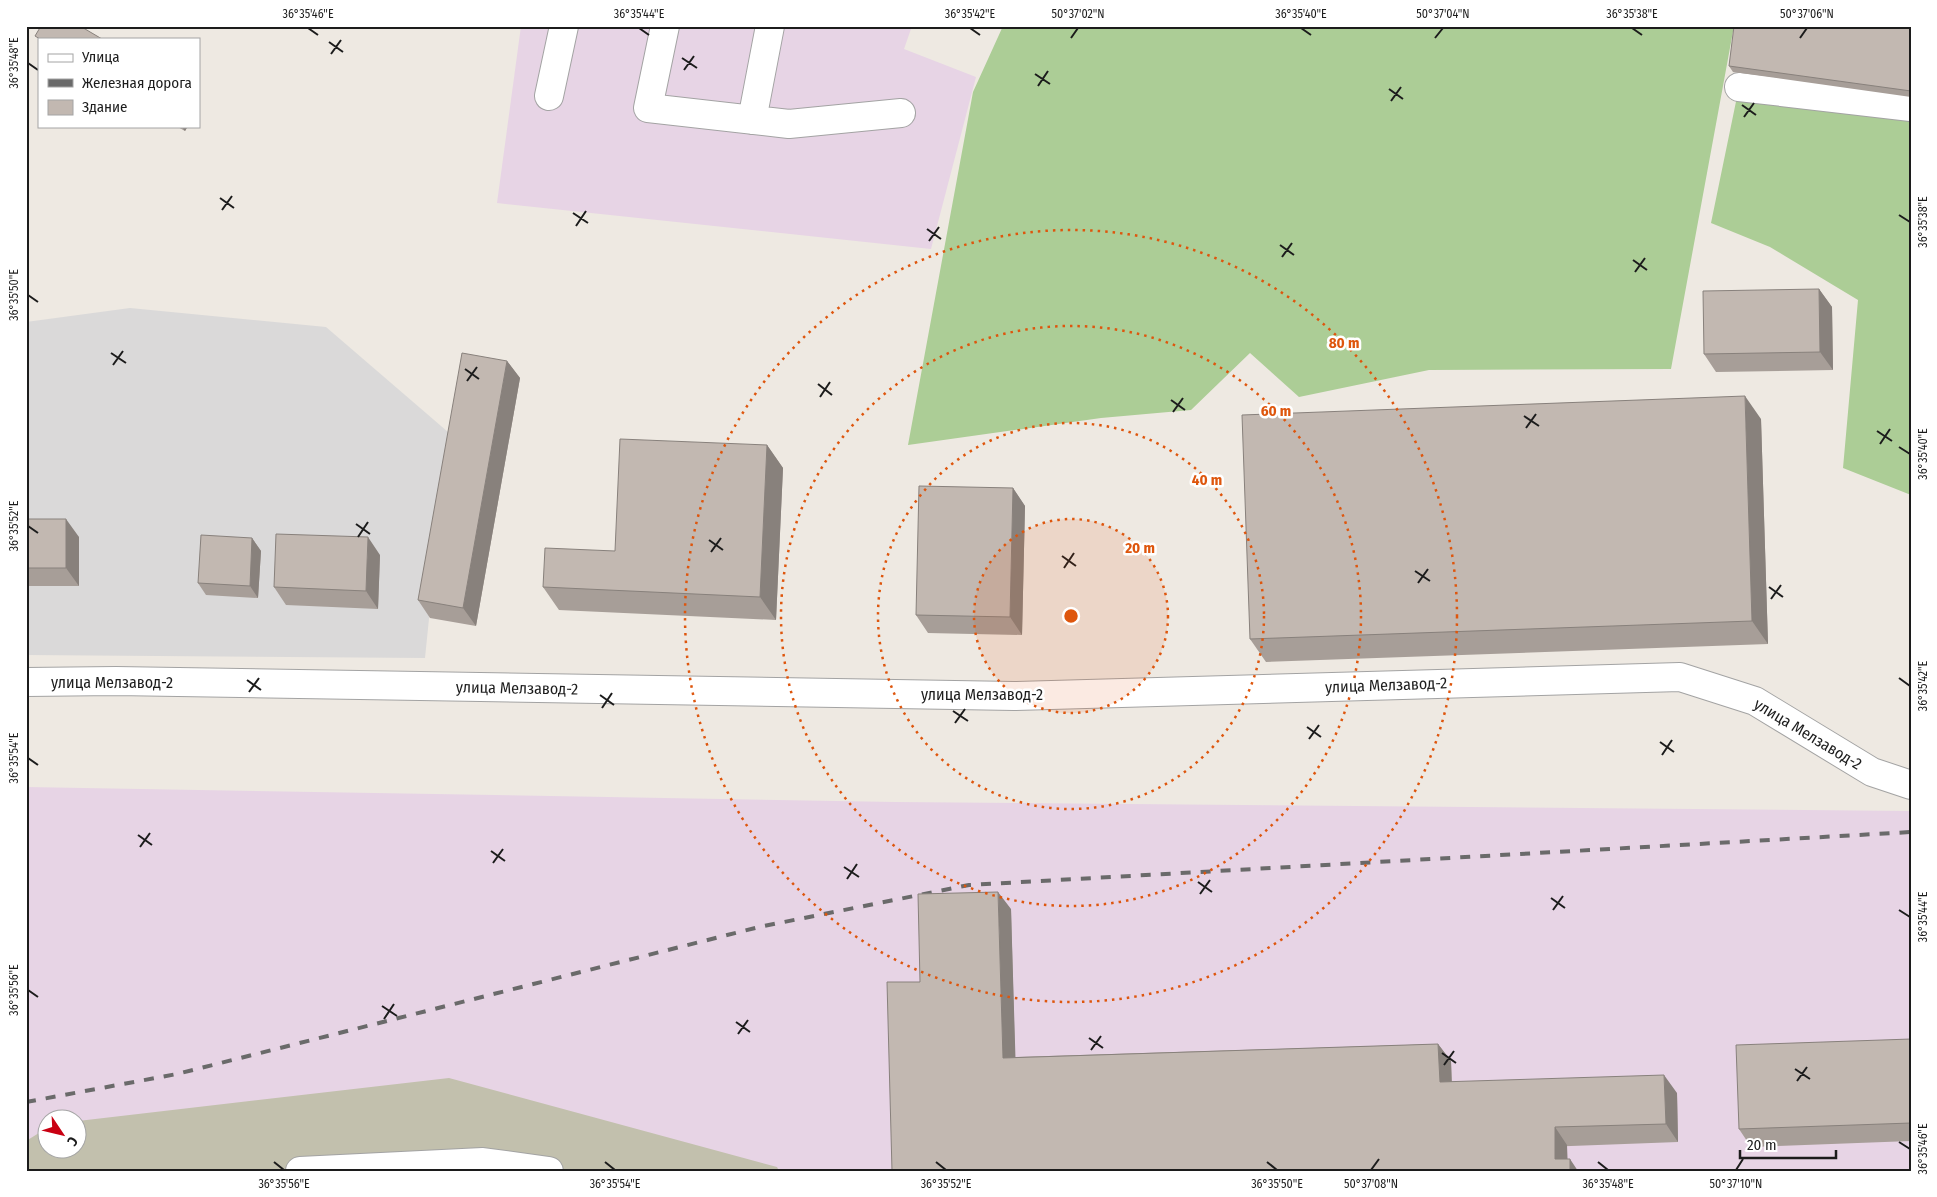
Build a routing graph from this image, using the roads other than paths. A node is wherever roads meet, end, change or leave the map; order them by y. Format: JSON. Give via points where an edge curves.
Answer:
{"nodes":[{"id":1,"x":564,"y":26,"type":"edge"},
{"id":2,"x":665,"y":26,"type":"edge"},
{"id":3,"x":770,"y":26,"type":"edge"},
{"id":4,"x":1739,"y":87,"type":"dead end"},
{"id":5,"x":549,"y":96,"type":"dead end"},
{"id":6,"x":1911,"y":107,"type":"edge"},
{"id":7,"x":901,"y":113,"type":"dead end"},
{"id":8,"x":752,"y":120,"type":"junction"},
{"id":9,"x":26,"y":682,"type":"edge"},
{"id":10,"x":1911,"y":785,"type":"edge"},
{"id":11,"x":300,"y":1171,"type":"edge"},
{"id":12,"x":548,"y":1171,"type":"edge"}],
"edges":[{"from":1,"to":5,"type":"street"},
{"from":2,"to":8,"type":"street","via":[[648,108]]},
{"from":3,"to":8,"type":"street"},
{"from":4,"to":6,"type":"street"},
{"from":7,"to":8,"type":"street","via":[[789,124]]},
{"from":9,"to":10,"type":"street","name":"улица Мелзавод-2","via":[[1014,696],[1680,677],[1755,701],[1872,772]]},
{"from":11,"to":12,"type":"street","via":[[483,1162]]}]}
